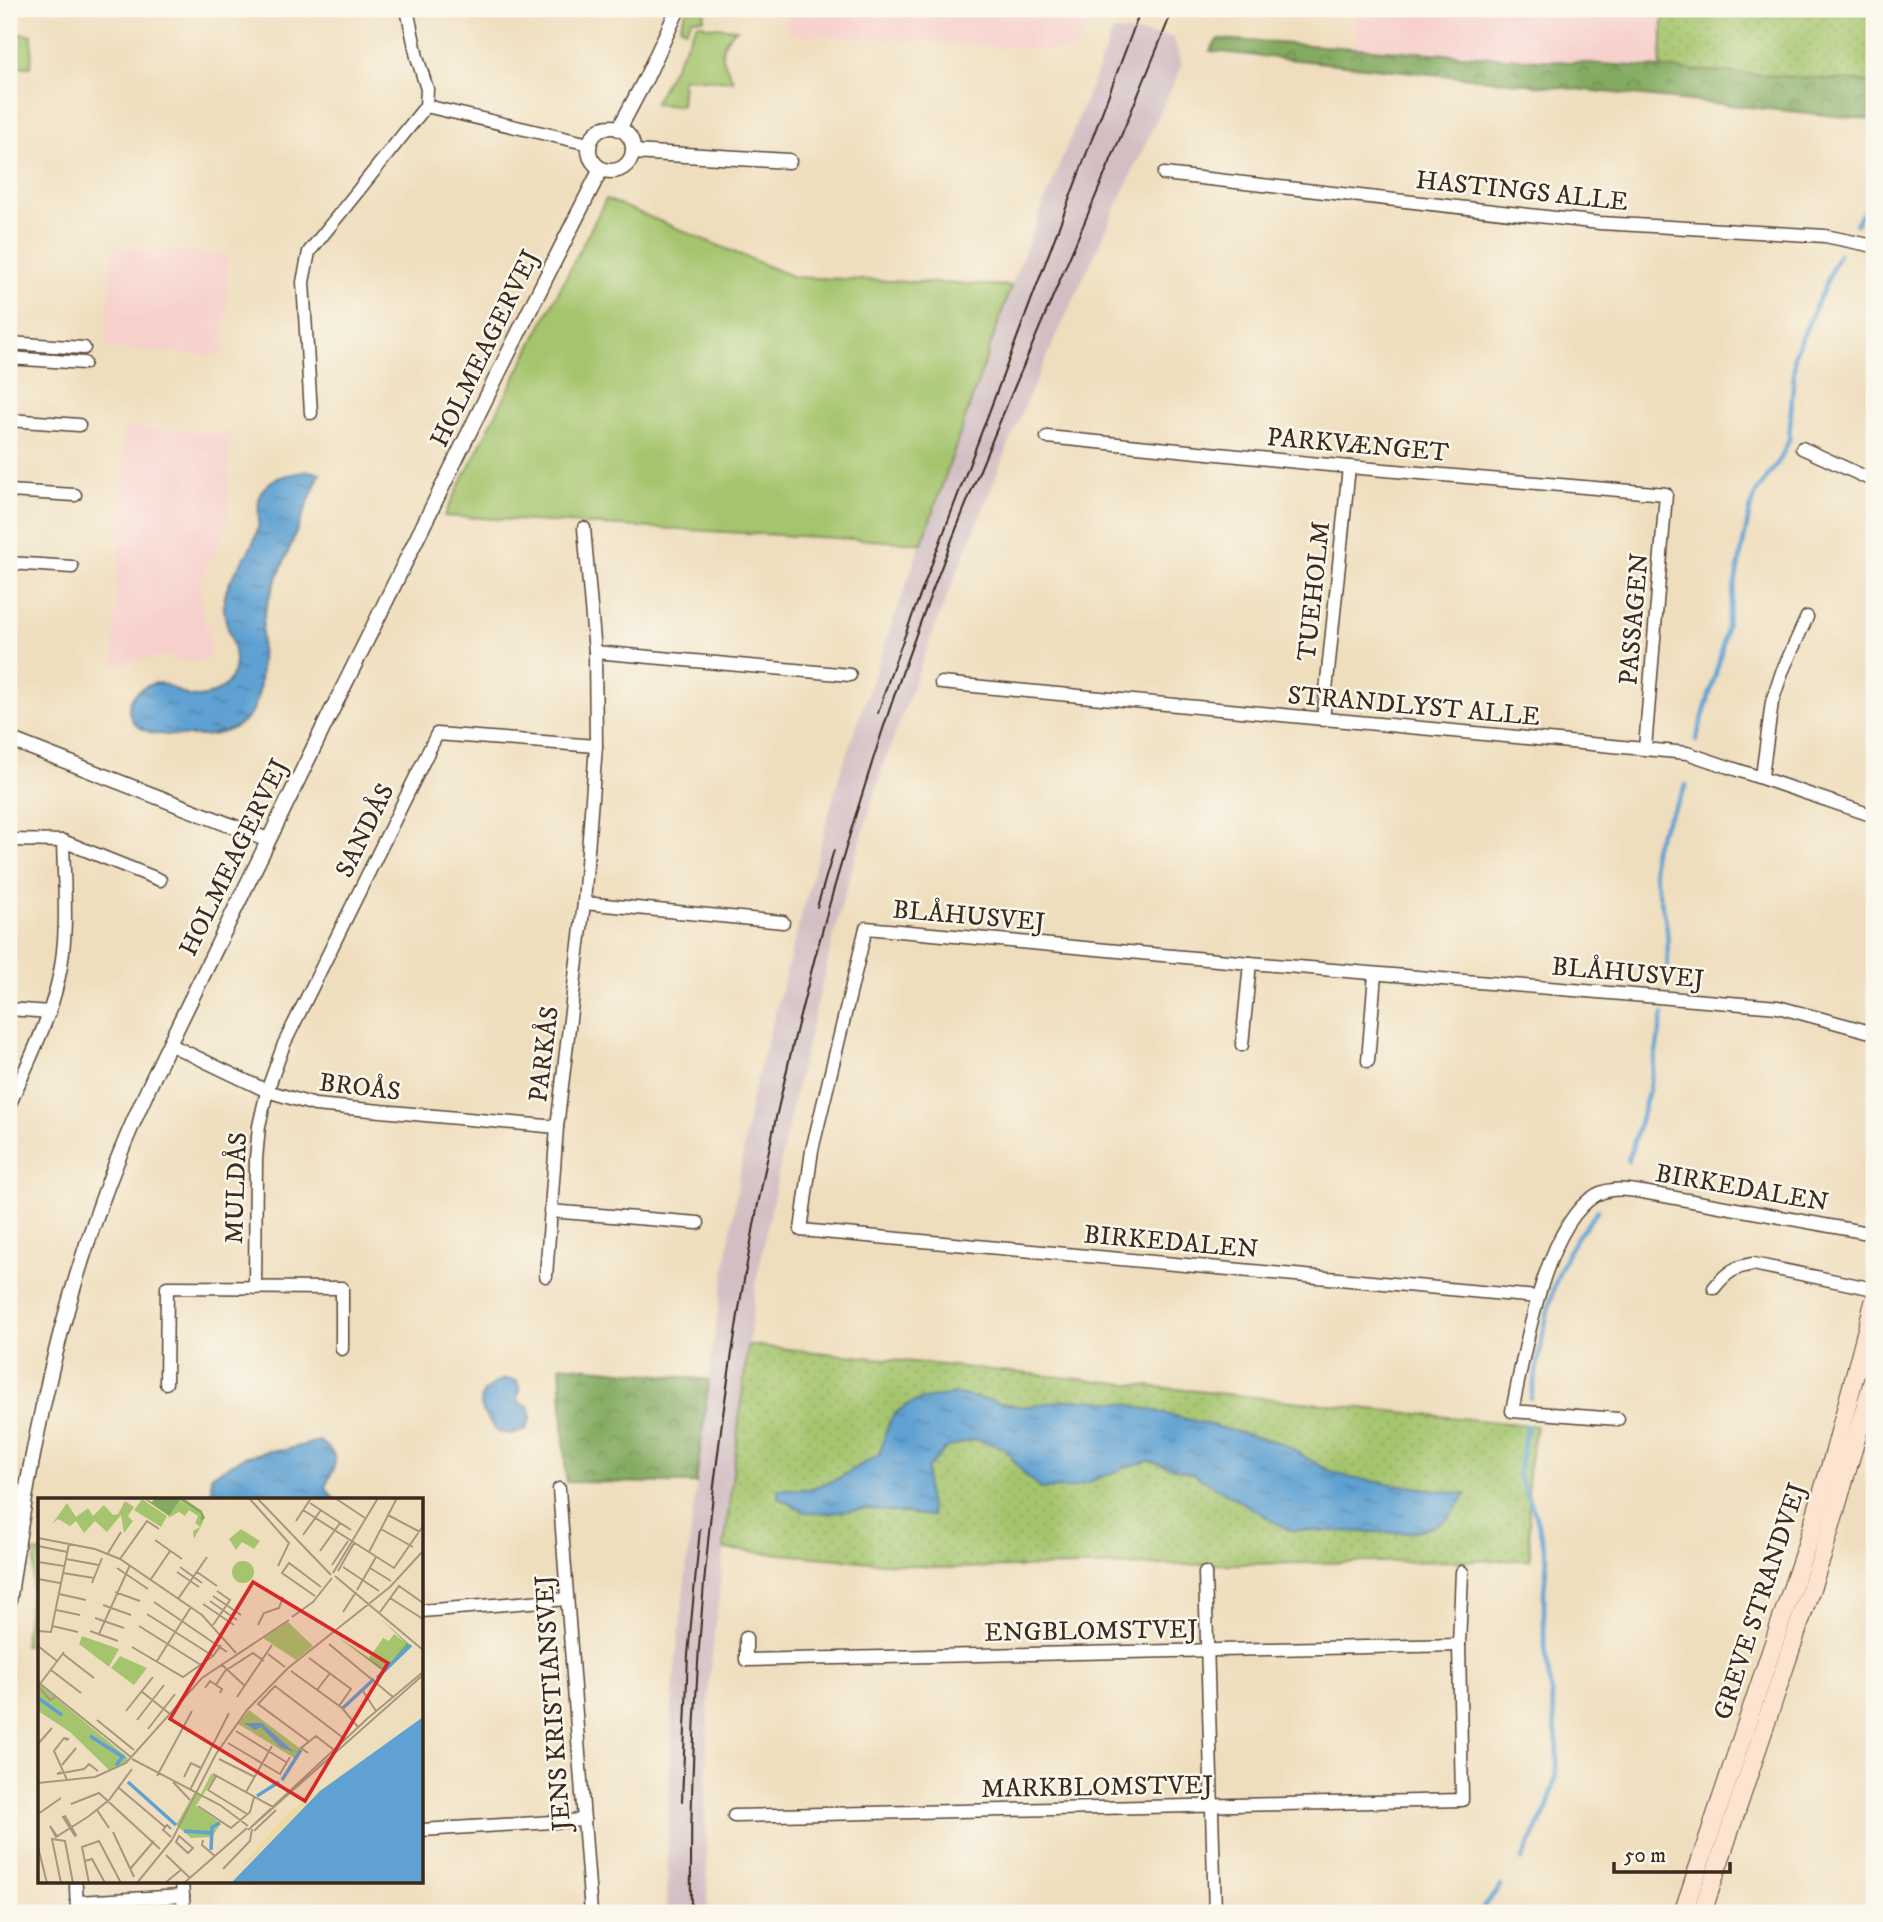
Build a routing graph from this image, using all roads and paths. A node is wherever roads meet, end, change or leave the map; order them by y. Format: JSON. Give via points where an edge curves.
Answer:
{"nodes":[{"id":1,"x":407,"y":9,"type":"edge"},
{"id":2,"x":678,"y":9,"type":"edge"},
{"id":3,"x":426,"y":106,"type":"junction"},
{"id":4,"x":619,"y":129,"type":"junction"},
{"id":5,"x":589,"y":144,"type":"junction"},
{"id":6,"x":633,"y":152,"type":"junction"},
{"id":7,"x":789,"y":160,"type":"dead end"},
{"id":8,"x":601,"y":169,"type":"junction"},
{"id":9,"x":1164,"y":174,"type":"dead end"},
{"id":10,"x":1874,"y":246,"type":"edge"},
{"id":11,"x":9,"y":343,"type":"edge"},
{"id":12,"x":69,"y":347,"type":"junction"},
{"id":13,"x":84,"y":348,"type":"dead end"},
{"id":14,"x":9,"y":358,"type":"edge"},
{"id":15,"x":68,"y":362,"type":"junction"},
{"id":16,"x":84,"y":363,"type":"dead end"},
{"id":17,"x":311,"y":413,"type":"dead end"},
{"id":18,"x":9,"y":420,"type":"edge"},
{"id":19,"x":79,"y":425,"type":"dead end"},
{"id":20,"x":1047,"y":437,"type":"dead end"},
{"id":21,"x":1802,"y":448,"type":"dead end"},
{"id":22,"x":1349,"y":467,"type":"junction"},
{"id":23,"x":1874,"y":481,"type":"edge"},
{"id":24,"x":9,"y":491,"type":"edge"},
{"id":25,"x":1666,"y":494,"type":"joint"},
{"id":26,"x":75,"y":495,"type":"dead end"},
{"id":27,"x":584,"y":528,"type":"dead end"},
{"id":28,"x":9,"y":562,"type":"edge"},
{"id":29,"x":72,"y":567,"type":"dead end"},
{"id":30,"x":1807,"y":617,"type":"dead end"},
{"id":31,"x":595,"y":652,"type":"junction"},
{"id":32,"x":850,"y":676,"type":"dead end"},
{"id":33,"x":941,"y":683,"type":"dead end"},
{"id":34,"x":1323,"y":720,"type":"junction"},
{"id":35,"x":9,"y":739,"type":"edge"},
{"id":36,"x":596,"y":746,"type":"junction"},
{"id":37,"x":1645,"y":748,"type":"junction"},
{"id":38,"x":1762,"y":776,"type":"junction"},
{"id":39,"x":1874,"y":816,"type":"edge"},
{"id":40,"x":9,"y":840,"type":"edge"},
{"id":41,"x":268,"y":840,"type":"junction"},
{"id":42,"x":64,"y":841,"type":"junction"},
{"id":43,"x":160,"y":880,"type":"dead end"},
{"id":44,"x":584,"y":903,"type":"junction"},
{"id":45,"x":783,"y":922,"type":"dead end"},
{"id":46,"x":1250,"y":963,"type":"junction"},
{"id":47,"x":1375,"y":974,"type":"junction"},
{"id":48,"x":9,"y":1009,"type":"edge"},
{"id":49,"x":50,"y":1012,"type":"junction"},
{"id":50,"x":1874,"y":1032,"type":"edge"},
{"id":51,"x":169,"y":1044,"type":"junction"},
{"id":52,"x":1242,"y":1045,"type":"dead end"},
{"id":53,"x":1368,"y":1061,"type":"dead end"},
{"id":54,"x":267,"y":1091,"type":"junction"},
{"id":55,"x":9,"y":1107,"type":"edge"},
{"id":56,"x":557,"y":1127,"type":"junction"},
{"id":57,"x":550,"y":1212,"type":"junction"},
{"id":58,"x":698,"y":1223,"type":"dead end"},
{"id":59,"x":801,"y":1230,"type":"joint"},
{"id":60,"x":1874,"y":1234,"type":"edge"},
{"id":61,"x":545,"y":1276,"type":"dead end"},
{"id":62,"x":255,"y":1288,"type":"junction"},
{"id":63,"x":1714,"y":1288,"type":"dead end"},
{"id":64,"x":1874,"y":1289,"type":"edge"},
{"id":65,"x":1538,"y":1297,"type":"junction"},
{"id":66,"x":1874,"y":1302,"type":"edge"},
{"id":67,"x":342,"y":1349,"type":"dead end"},
{"id":68,"x":1874,"y":1377,"type":"edge"},
{"id":69,"x":166,"y":1383,"type":"dead end"},
{"id":70,"x":1618,"y":1419,"type":"dead end"},
{"id":71,"x":559,"y":1489,"type":"dead end"},
{"id":72,"x":1462,"y":1572,"type":"dead end"},
{"id":73,"x":1205,"y":1573,"type":"dead end"},
{"id":74,"x":567,"y":1599,"type":"junction"},
{"id":75,"x":9,"y":1602,"type":"edge"},
{"id":76,"x":424,"y":1611,"type":"edge"},
{"id":77,"x":746,"y":1638,"type":"dead end"},
{"id":78,"x":1459,"y":1644,"type":"junction"},
{"id":79,"x":1207,"y":1651,"type":"junction"},
{"id":80,"x":1212,"y":1806,"type":"junction"},
{"id":81,"x":734,"y":1816,"type":"dead end"},
{"id":82,"x":584,"y":1819,"type":"junction"},
{"id":83,"x":424,"y":1830,"type":"edge"},
{"id":84,"x":182,"y":1884,"type":"edge"},
{"id":85,"x":76,"y":1886,"type":"dead end"},
{"id":86,"x":183,"y":1896,"type":"junction"},
{"id":87,"x":77,"y":1908,"type":"edge"},
{"id":88,"x":184,"y":1913,"type":"edge"},
{"id":89,"x":591,"y":1913,"type":"edge"},
{"id":90,"x":1215,"y":1913,"type":"edge"},
{"id":91,"x":1683,"y":1913,"type":"edge"},
{"id":92,"x":1702,"y":1913,"type":"edge"}],
"edges":[{"from":1,"to":3,"type":"street","via":[[427,89]]},
{"from":2,"to":4,"type":"street"},
{"from":3,"to":5,"type":"street"},
{"from":3,"to":17,"type":"street","via":[[309,251],[303,282]]},
{"from":4,"to":5,"type":"street","via":[[604,128]]},
{"from":4,"to":6,"type":"street","via":[[630,138]]},
{"from":5,"to":8,"type":"street","via":[[590,159]]},
{"from":6,"to":7,"type":"street"},
{"from":6,"to":8,"type":"street","via":[[624,167]]},
{"from":8,"to":41,"type":"street","name":"HOLMEAGERVEJ"},
{"from":9,"to":10,"type":"street","name":"HASTINGS ALLE","via":[[1600,223],[1825,236]]},
{"from":11,"to":12,"type":"street"},
{"from":12,"to":13,"type":"street"},
{"from":12,"to":15,"type":"street"},
{"from":14,"to":15,"type":"street"},
{"from":15,"to":16,"type":"street"},
{"from":18,"to":19,"type":"street"},
{"from":20,"to":22,"type":"street","name":"PARKVÆNGET"},
{"from":21,"to":23,"type":"street"},
{"from":22,"to":25,"type":"street","name":"PARKVÆNGET"},
{"from":22,"to":34,"type":"street","name":"TUEHOLM"},
{"from":24,"to":26,"type":"street"},
{"from":25,"to":37,"type":"street","name":"PASSAGEN"},
{"from":27,"to":31,"type":"street","name":"PARKÅS"},
{"from":28,"to":29,"type":"street"},
{"from":30,"to":38,"type":"street","via":[[1772,702]]},
{"from":31,"to":32,"type":"street"},
{"from":31,"to":36,"type":"street","name":"PARKÅS"},
{"from":33,"to":34,"type":"street","name":"STRANDLYST ALLE"},
{"from":34,"to":37,"type":"street","name":"STRANDLYST ALLE"},
{"from":35,"to":41,"type":"street"},
{"from":36,"to":44,"type":"street","name":"PARKÅS"},
{"from":36,"to":54,"type":"street","name":"SANDÅS","via":[[437,734],[284,1044]]},
{"from":37,"to":38,"type":"street","name":"STRANDLYST ALLE","via":[[1697,755]]},
{"from":38,"to":39,"type":"street","name":"STRANDLYST ALLE"},
{"from":40,"to":42,"type":"street"},
{"from":41,"to":51,"type":"street","name":"HOLMEAGERVEJ"},
{"from":42,"to":43,"type":"street"},
{"from":42,"to":49,"type":"street","via":[[65,936]]},
{"from":44,"to":45,"type":"street"},
{"from":44,"to":56,"type":"street","name":"PARKÅS"},
{"from":46,"to":47,"type":"street","name":"BLÅHUSVEJ"},
{"from":46,"to":52,"type":"street"},
{"from":46,"to":59,"type":"street","name":"BLÅHUSVEJ","via":[[866,928],[812,1150]]},
{"from":47,"to":50,"type":"street","name":"BLÅHUSVEJ","via":[[1778,1007]]},
{"from":47,"to":53,"type":"street"},
{"from":48,"to":49,"type":"street"},
{"from":49,"to":55,"type":"street"},
{"from":51,"to":54,"type":"street","name":"BROÅS"},
{"from":51,"to":75,"type":"street","name":"HOLMEAGERVEJ","via":[[128,1133],[70,1296],[32,1454]]},
{"from":54,"to":56,"type":"street","name":"BROÅS","via":[[314,1105]]},
{"from":54,"to":62,"type":"street","name":"MULDÅS","via":[[256,1159]]},
{"from":56,"to":57,"type":"street","name":"PARKÅS"},
{"from":57,"to":58,"type":"street"},
{"from":57,"to":61,"type":"street","name":"PARKÅS"},
{"from":59,"to":65,"type":"street","name":"BIRKEDALEN"},
{"from":60,"to":65,"type":"street","name":"BIRKEDALEN","via":[[1648,1193],[1605,1191],[1570,1223]]},
{"from":62,"to":67,"type":"street","via":[[342,1288]]},
{"from":62,"to":69,"type":"street","via":[[167,1287]]},
{"from":63,"to":64,"type":"street","via":[[1738,1266],[1753,1264]]},
{"from":65,"to":70,"type":"street","name":"BIRKEDALEN","via":[[1512,1411]]},
{"from":66,"to":91,"type":"main road","name":"GREVE STRANDVEJ","via":[[1806,1547]]},
{"from":68,"to":92,"type":"main road","name":"GREVE STRANDVEJ","via":[[1822,1556]]},
{"from":71,"to":74,"type":"street","name":"JENS KRISTIANSVEJ"},
{"from":72,"to":78,"type":"street"},
{"from":73,"to":79,"type":"street"},
{"from":74,"to":76,"type":"street"},
{"from":74,"to":82,"type":"street","name":"JENS KRISTIANSVEJ"},
{"from":77,"to":79,"type":"street","name":"ENGBLOMSTVEJ","via":[[747,1660]]},
{"from":78,"to":79,"type":"street","name":"ENGBLOMSTVEJ"},
{"from":78,"to":80,"type":"street","name":"MARKBLOMSTVEJ","via":[[1462,1800]]},
{"from":79,"to":80,"type":"street"},
{"from":80,"to":81,"type":"street","name":"MARKBLOMSTVEJ"},
{"from":80,"to":90,"type":"street"},
{"from":82,"to":83,"type":"street"},
{"from":82,"to":89,"type":"street","name":"JENS KRISTIANSVEJ"},
{"from":84,"to":86,"type":"street"},
{"from":85,"to":87,"type":"street"},
{"from":86,"to":87,"type":"street"},
{"from":86,"to":88,"type":"street"}]}
